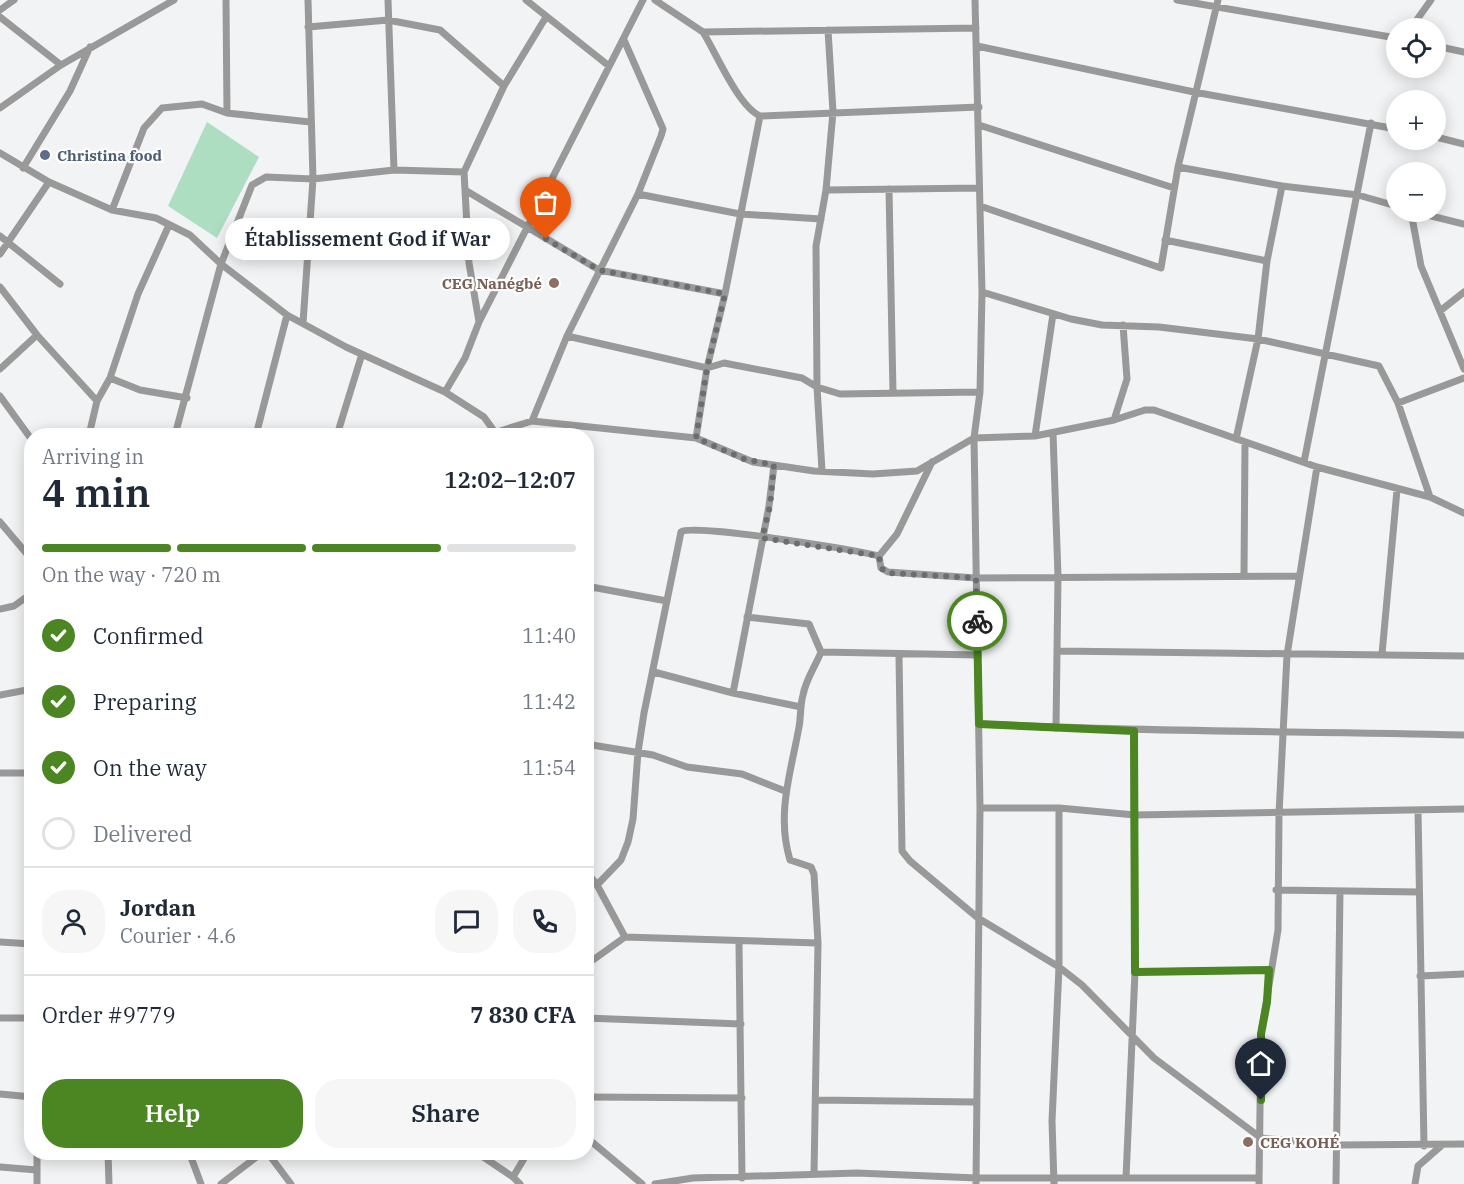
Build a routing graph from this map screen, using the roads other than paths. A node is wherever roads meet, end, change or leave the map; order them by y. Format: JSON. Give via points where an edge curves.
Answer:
{"nodes":[{"id":1,"x":14,"y":0,"type":"edge"},
{"id":2,"x":174,"y":0,"type":"edge"},
{"id":3,"x":226,"y":0,"type":"edge"},
{"id":4,"x":308,"y":0,"type":"edge"},
{"id":5,"x":388,"y":0,"type":"edge"},
{"id":6,"x":526,"y":0,"type":"edge"},
{"id":7,"x":643,"y":0,"type":"edge"},
{"id":8,"x":655,"y":0,"type":"edge"},
{"id":9,"x":975,"y":0,"type":"edge"},
{"id":10,"x":1177,"y":0,"type":"edge"},
{"id":11,"x":1431,"y":0,"type":"edge"},
{"id":12,"x":1217,"y":4,"type":"edge"},
{"id":13,"x":0,"y":10,"type":"edge"},
{"id":14,"x":0,"y":17,"type":"edge"},
{"id":15,"x":546,"y":17,"type":"junction"},
{"id":16,"x":1418,"y":18,"type":"edge"},
{"id":17,"x":388,"y":20,"type":"junction"},
{"id":18,"x":308,"y":27,"type":"junction"},
{"id":19,"x":976,"y":28,"type":"junction"},
{"id":20,"x":828,"y":30,"type":"junction"},
{"id":21,"x":703,"y":32,"type":"junction"},
{"id":22,"x":1386,"y":36,"type":"edge"},
{"id":23,"x":624,"y":40,"type":"junction"},
{"id":24,"x":91,"y":46,"type":"junction"},
{"id":25,"x":977,"y":46,"type":"junction"},
{"id":26,"x":1446,"y":48,"type":"edge"},
{"id":27,"x":1464,"y":52,"type":"edge"},
{"id":28,"x":61,"y":65,"type":"junction"},
{"id":29,"x":609,"y":66,"type":"junction"},
{"id":30,"x":504,"y":86,"type":"junction"},
{"id":31,"x":1194,"y":92,"type":"junction"},
{"id":32,"x":979,"y":107,"type":"junction"},
{"id":33,"x":0,"y":108,"type":"edge"},
{"id":34,"x":833,"y":112,"type":"junction"},
{"id":35,"x":227,"y":113,"type":"junction"},
{"id":36,"x":760,"y":116,"type":"junction"},
{"id":37,"x":310,"y":122,"type":"junction"},
{"id":38,"x":1371,"y":123,"type":"junction"},
{"id":39,"x":979,"y":125,"type":"junction"},
{"id":40,"x":1386,"y":127,"type":"edge"},
{"id":41,"x":1446,"y":140,"type":"edge"},
{"id":42,"x":1464,"y":144,"type":"edge"},
{"id":43,"x":0,"y":153,"type":"edge"},
{"id":44,"x":1178,"y":167,"type":"junction"},
{"id":45,"x":23,"y":168,"type":"junction"},
{"id":46,"x":394,"y":170,"type":"junction"},
{"id":47,"x":464,"y":172,"type":"junction"},
{"id":48,"x":313,"y":178,"type":"junction"},
{"id":49,"x":49,"y":182,"type":"junction"},
{"id":50,"x":1282,"y":186,"type":"junction"},
{"id":51,"x":979,"y":188,"type":"junction"},
{"id":52,"x":1174,"y":188,"type":"junction"},
{"id":53,"x":889,"y":189,"type":"junction"},
{"id":54,"x":465,"y":190,"type":"junction"},
{"id":55,"x":826,"y":190,"type":"junction"},
{"id":56,"x":638,"y":194,"type":"junction"},
{"id":57,"x":1358,"y":195,"type":"junction"},
{"id":58,"x":1386,"y":203,"type":"edge"},
{"id":59,"x":980,"y":206,"type":"junction"},
{"id":60,"x":112,"y":210,"type":"junction"},
{"id":61,"x":740,"y":214,"type":"junction"},
{"id":62,"x":820,"y":219,"type":"junction"},
{"id":63,"x":1446,"y":220,"type":"edge"},
{"id":64,"x":1414,"y":222,"type":"edge"},
{"id":65,"x":1464,"y":224,"type":"edge"},
{"id":66,"x":169,"y":225,"type":"junction"},
{"id":67,"x":528,"y":228,"type":"junction"},
{"id":68,"x":0,"y":236,"type":"edge"},
{"id":69,"x":1165,"y":240,"type":"junction"},
{"id":70,"x":7,"y":244,"type":"junction"},
{"id":71,"x":0,"y":254,"type":"edge"},
{"id":72,"x":1267,"y":261,"type":"junction"},
{"id":73,"x":221,"y":264,"type":"junction"},
{"id":74,"x":599,"y":270,"type":"junction"},
{"id":75,"x":60,"y":284,"type":"dead end"},
{"id":76,"x":0,"y":287,"type":"edge"},
{"id":77,"x":982,"y":292,"type":"junction"},
{"id":78,"x":1464,"y":292,"type":"edge"},
{"id":79,"x":725,"y":294,"type":"junction"},
{"id":80,"x":1440,"y":311,"type":"junction"},
{"id":81,"x":1053,"y":314,"type":"junction"},
{"id":82,"x":287,"y":315,"type":"junction"},
{"id":83,"x":479,"y":322,"type":"junction"},
{"id":84,"x":303,"y":323,"type":"junction"},
{"id":85,"x":1123,"y":325,"type":"junction"},
{"id":86,"x":37,"y":336,"type":"junction"},
{"id":87,"x":567,"y":336,"type":"junction"},
{"id":88,"x":1258,"y":339,"type":"junction"},
{"id":89,"x":1327,"y":353,"type":"junction"},
{"id":90,"x":362,"y":354,"type":"junction"},
{"id":91,"x":707,"y":368,"type":"junction"},
{"id":92,"x":0,"y":369,"type":"edge"},
{"id":93,"x":1464,"y":369,"type":"edge"},
{"id":94,"x":110,"y":378,"type":"junction"},
{"id":95,"x":1464,"y":378,"type":"edge"},
{"id":96,"x":817,"y":387,"type":"junction"},
{"id":97,"x":445,"y":392,"type":"junction"},
{"id":98,"x":981,"y":392,"type":"junction"},
{"id":99,"x":893,"y":393,"type":"junction"},
{"id":100,"x":0,"y":396,"type":"edge"},
{"id":101,"x":187,"y":398,"type":"junction"},
{"id":102,"x":97,"y":401,"type":"junction"},
{"id":103,"x":1398,"y":403,"type":"junction"},
{"id":104,"x":1114,"y":420,"type":"junction"},
{"id":105,"x":532,"y":421,"type":"junction"},
{"id":106,"x":91,"y":428,"type":"edge"},
{"id":107,"x":177,"y":428,"type":"edge"},
{"id":108,"x":258,"y":428,"type":"edge"},
{"id":109,"x":339,"y":428,"type":"edge"},
{"id":110,"x":493,"y":428,"type":"edge"},
{"id":111,"x":512,"y":428,"type":"edge"},
{"id":112,"x":24,"y":429,"type":"edge"},
{"id":113,"x":1053,"y":433,"type":"junction"},
{"id":114,"x":1035,"y":436,"type":"junction"},
{"id":115,"x":696,"y":438,"type":"junction"},
{"id":116,"x":974,"y":438,"type":"junction"},
{"id":117,"x":1236,"y":439,"type":"junction"},
{"id":118,"x":1245,"y":442,"type":"junction"},
{"id":119,"x":932,"y":462,"type":"junction"},
{"id":120,"x":1304,"y":462,"type":"junction"},
{"id":121,"x":774,"y":465,"type":"junction"},
{"id":122,"x":1317,"y":467,"type":"junction"},
{"id":123,"x":822,"y":471,"type":"junction"},
{"id":124,"x":1397,"y":490,"type":"junction"},
{"id":125,"x":1430,"y":497,"type":"junction"},
{"id":126,"x":1464,"y":513,"type":"edge"},
{"id":127,"x":0,"y":522,"type":"edge"},
{"id":128,"x":762,"y":538,"type":"junction"},
{"id":129,"x":24,"y":550,"type":"edge"},
{"id":130,"x":879,"y":556,"type":"junction"},
{"id":131,"x":1058,"y":576,"type":"junction"},
{"id":132,"x":1244,"y":576,"type":"junction"},
{"id":133,"x":1298,"y":576,"type":"junction"},
{"id":134,"x":976,"y":578,"type":"junction"},
{"id":135,"x":594,"y":588,"type":"edge"},
{"id":136,"x":24,"y":599,"type":"edge"},
{"id":137,"x":666,"y":601,"type":"junction"},
{"id":138,"x":0,"y":609,"type":"edge"},
{"id":139,"x":747,"y":617,"type":"junction"},
{"id":140,"x":1058,"y":651,"type":"junction"},
{"id":141,"x":821,"y":652,"type":"junction"},
{"id":142,"x":1382,"y":654,"type":"junction"},
{"id":143,"x":899,"y":655,"type":"junction"},
{"id":144,"x":978,"y":655,"type":"junction"},
{"id":145,"x":1287,"y":655,"type":"junction"},
{"id":146,"x":1464,"y":656,"type":"edge"},
{"id":147,"x":654,"y":672,"type":"junction"},
{"id":148,"x":24,"y":690,"type":"edge"},
{"id":149,"x":733,"y":693,"type":"junction"},
{"id":150,"x":0,"y":695,"type":"edge"},
{"id":151,"x":801,"y":706,"type":"junction"},
{"id":152,"x":979,"y":724,"type":"junction"},
{"id":153,"x":1056,"y":728,"type":"junction"},
{"id":154,"x":1283,"y":730,"type":"junction"},
{"id":155,"x":1134,"y":731,"type":"junction"},
{"id":156,"x":1464,"y":735,"type":"edge"},
{"id":157,"x":594,"y":745,"type":"edge"},
{"id":158,"x":638,"y":752,"type":"junction"},
{"id":159,"x":0,"y":773,"type":"edge"},
{"id":160,"x":24,"y":773,"type":"edge"},
{"id":161,"x":785,"y":790,"type":"junction"},
{"id":162,"x":980,"y":808,"type":"junction"},
{"id":163,"x":1059,"y":808,"type":"junction"},
{"id":164,"x":1464,"y":809,"type":"edge"},
{"id":165,"x":1418,"y":810,"type":"junction"},
{"id":166,"x":1279,"y":814,"type":"junction"},
{"id":167,"x":1135,"y":815,"type":"junction"},
{"id":168,"x":594,"y":881,"type":"edge"},
{"id":169,"x":597,"y":885,"type":"junction"},
{"id":170,"x":1276,"y":890,"type":"junction"},
{"id":171,"x":1340,"y":891,"type":"junction"},
{"id":172,"x":1419,"y":892,"type":"junction"},
{"id":173,"x":978,"y":918,"type":"junction"},
{"id":174,"x":625,"y":937,"type":"junction"},
{"id":175,"x":0,"y":942,"type":"edge"},
{"id":176,"x":739,"y":943,"type":"junction"},
{"id":177,"x":818,"y":943,"type":"junction"},
{"id":178,"x":24,"y":944,"type":"edge"},
{"id":179,"x":594,"y":959,"type":"edge"},
{"id":180,"x":1059,"y":967,"type":"junction"},
{"id":181,"x":1269,"y":970,"type":"junction"},
{"id":182,"x":1135,"y":972,"type":"junction"},
{"id":183,"x":1464,"y":974,"type":"edge"},
{"id":184,"x":1420,"y":976,"type":"junction"},
{"id":185,"x":0,"y":1018,"type":"edge"},
{"id":186,"x":24,"y":1018,"type":"edge"},
{"id":187,"x":594,"y":1018,"type":"edge"},
{"id":188,"x":741,"y":1024,"type":"junction"},
{"id":189,"x":1131,"y":1034,"type":"junction"},
{"id":190,"x":0,"y":1094,"type":"edge"},
{"id":191,"x":24,"y":1096,"type":"edge"},
{"id":192,"x":594,"y":1097,"type":"edge"},
{"id":193,"x":742,"y":1098,"type":"junction"},
{"id":194,"x":816,"y":1100,"type":"junction"},
{"id":195,"x":975,"y":1102,"type":"junction"},
{"id":196,"x":1261,"y":1138,"type":"junction"},
{"id":197,"x":594,"y":1144,"type":"edge"},
{"id":198,"x":1464,"y":1144,"type":"edge"},
{"id":199,"x":1336,"y":1145,"type":"junction"},
{"id":200,"x":1424,"y":1146,"type":"junction"},
{"id":201,"x":1441,"y":1146,"type":"junction"},
{"id":202,"x":37,"y":1160,"type":"edge"},
{"id":203,"x":108,"y":1160,"type":"edge"},
{"id":204,"x":192,"y":1160,"type":"edge"},
{"id":205,"x":254,"y":1160,"type":"edge"},
{"id":206,"x":272,"y":1160,"type":"edge"},
{"id":207,"x":488,"y":1160,"type":"edge"},
{"id":208,"x":523,"y":1160,"type":"edge"},
{"id":209,"x":0,"y":1167,"type":"edge"},
{"id":210,"x":37,"y":1170,"type":"junction"},
{"id":211,"x":814,"y":1174,"type":"junction"},
{"id":212,"x":513,"y":1177,"type":"junction"},
{"id":213,"x":742,"y":1178,"type":"junction"},
{"id":214,"x":1126,"y":1178,"type":"junction"},
{"id":215,"x":1054,"y":1180,"type":"edge"},
{"id":216,"x":977,"y":1181,"type":"edge"},
{"id":217,"x":1259,"y":1181,"type":"edge"},
{"id":218,"x":37,"y":1184,"type":"edge"},
{"id":219,"x":109,"y":1184,"type":"edge"},
{"id":220,"x":201,"y":1184,"type":"edge"},
{"id":221,"x":221,"y":1184,"type":"edge"},
{"id":222,"x":291,"y":1184,"type":"edge"},
{"id":223,"x":520,"y":1184,"type":"edge"},
{"id":224,"x":642,"y":1184,"type":"edge"},
{"id":225,"x":655,"y":1184,"type":"edge"},
{"id":226,"x":1336,"y":1184,"type":"edge"},
{"id":227,"x":1415,"y":1184,"type":"edge"}],
"edges":[{"from":1,"to":13,"type":"street"},
{"from":2,"to":24,"type":"street"},
{"from":3,"to":35,"type":"street"},
{"from":4,"to":18,"type":"street"},
{"from":5,"to":17,"type":"street"},
{"from":6,"to":15,"type":"street"},
{"from":7,"to":23,"type":"street"},
{"from":8,"to":21,"type":"street"},
{"from":9,"to":19,"type":"street"},
{"from":10,"to":12,"type":"street"},
{"from":11,"to":16,"type":"street"},
{"from":12,"to":22,"type":"street"},
{"from":12,"to":31,"type":"street"},
{"from":14,"to":28,"type":"street"},
{"from":15,"to":29,"type":"street"},
{"from":15,"to":30,"type":"street"},
{"from":17,"to":18,"type":"street"},
{"from":17,"to":30,"type":"street","via":[[440,30]]},
{"from":17,"to":46,"type":"street"},
{"from":18,"to":37,"type":"street"},
{"from":19,"to":20,"type":"street"},
{"from":19,"to":25,"type":"street"},
{"from":20,"to":21,"type":"street"},
{"from":20,"to":34,"type":"street"},
{"from":21,"to":36,"type":"street","via":[[739,94]]},
{"from":23,"to":29,"type":"street"},
{"from":23,"to":56,"type":"street","via":[[663,129]]},
{"from":24,"to":28,"type":"street"},
{"from":24,"to":45,"type":"street","via":[[70,91]]},
{"from":25,"to":31,"type":"street"},
{"from":25,"to":32,"type":"street"},
{"from":26,"to":27,"type":"street"},
{"from":28,"to":33,"type":"street"},
{"from":29,"to":67,"type":"street"},
{"from":30,"to":47,"type":"street"},
{"from":31,"to":38,"type":"street"},
{"from":31,"to":44,"type":"street"},
{"from":32,"to":34,"type":"street"},
{"from":32,"to":39,"type":"street"},
{"from":34,"to":36,"type":"street"},
{"from":34,"to":55,"type":"street"},
{"from":35,"to":37,"type":"street"},
{"from":35,"to":60,"type":"street","via":[[202,104],[170,105],[156,112],[144,128]]},
{"from":36,"to":61,"type":"street"},
{"from":37,"to":48,"type":"street"},
{"from":38,"to":40,"type":"street"},
{"from":38,"to":57,"type":"street"},
{"from":39,"to":51,"type":"street"},
{"from":39,"to":52,"type":"street"},
{"from":41,"to":42,"type":"street"},
{"from":43,"to":45,"type":"street"},
{"from":44,"to":50,"type":"street"},
{"from":44,"to":52,"type":"street"},
{"from":45,"to":49,"type":"street"},
{"from":46,"to":47,"type":"street"},
{"from":46,"to":48,"type":"street"},
{"from":47,"to":54,"type":"street"},
{"from":48,"to":73,"type":"street","via":[[266,177],[252,185]]},
{"from":48,"to":84,"type":"street"},
{"from":49,"to":60,"type":"street"},
{"from":49,"to":70,"type":"street"},
{"from":50,"to":57,"type":"street"},
{"from":50,"to":72,"type":"street"},
{"from":51,"to":53,"type":"street"},
{"from":51,"to":59,"type":"street"},
{"from":52,"to":69,"type":"street"},
{"from":53,"to":55,"type":"street"},
{"from":53,"to":99,"type":"street"},
{"from":54,"to":67,"type":"street"},
{"from":54,"to":83,"type":"street","via":[[469,263]]},
{"from":55,"to":62,"type":"street"},
{"from":56,"to":61,"type":"street"},
{"from":56,"to":74,"type":"street"},
{"from":57,"to":58,"type":"street"},
{"from":57,"to":89,"type":"street"},
{"from":59,"to":69,"type":"street","via":[[1161,268]]},
{"from":59,"to":77,"type":"street"},
{"from":60,"to":66,"type":"street","via":[[156,218]]},
{"from":61,"to":62,"type":"street"},
{"from":61,"to":79,"type":"street"},
{"from":62,"to":96,"type":"street","via":[[815,262]]},
{"from":63,"to":65,"type":"street"},
{"from":64,"to":80,"type":"street","via":[[1421,266]]},
{"from":66,"to":73,"type":"street","via":[[190,235]]},
{"from":66,"to":94,"type":"street","via":[[138,294]]},
{"from":67,"to":74,"type":"street"},
{"from":67,"to":83,"type":"street"},
{"from":68,"to":70,"type":"street"},
{"from":69,"to":72,"type":"street"},
{"from":70,"to":71,"type":"street"},
{"from":70,"to":75,"type":"street"},
{"from":72,"to":88,"type":"street"},
{"from":73,"to":82,"type":"street"},
{"from":73,"to":101,"type":"street"},
{"from":74,"to":79,"type":"street"},
{"from":74,"to":87,"type":"street"},
{"from":76,"to":86,"type":"street"},
{"from":77,"to":81,"type":"street"},
{"from":77,"to":98,"type":"street"},
{"from":78,"to":80,"type":"street"},
{"from":79,"to":91,"type":"street"},
{"from":80,"to":93,"type":"street"},
{"from":81,"to":85,"type":"street","via":[[1102,325]]},
{"from":81,"to":114,"type":"street"},
{"from":82,"to":84,"type":"street"},
{"from":82,"to":108,"type":"street"},
{"from":83,"to":97,"type":"street","via":[[465,358]]},
{"from":84,"to":90,"type":"street"},
{"from":85,"to":88,"type":"street"},
{"from":85,"to":104,"type":"street","via":[[1127,379]]},
{"from":86,"to":92,"type":"street"},
{"from":86,"to":102,"type":"street"},
{"from":87,"to":91,"type":"street"},
{"from":87,"to":105,"type":"street"},
{"from":88,"to":89,"type":"street"},
{"from":88,"to":117,"type":"street"},
{"from":89,"to":103,"type":"street","via":[[1379,366]]},
{"from":89,"to":120,"type":"street"},
{"from":90,"to":97,"type":"street"},
{"from":90,"to":109,"type":"street"},
{"from":91,"to":96,"type":"street","via":[[724,363],[802,378]]},
{"from":91,"to":115,"type":"street"},
{"from":94,"to":101,"type":"street","via":[[140,390]]},
{"from":94,"to":102,"type":"street"},
{"from":95,"to":103,"type":"street"},
{"from":96,"to":99,"type":"street","via":[[840,394]]},
{"from":96,"to":123,"type":"street"},
{"from":97,"to":110,"type":"street","via":[[484,417]]},
{"from":98,"to":99,"type":"street"},
{"from":98,"to":116,"type":"street"},
{"from":100,"to":112,"type":"street"},
{"from":101,"to":107,"type":"street"},
{"from":102,"to":106,"type":"street"},
{"from":103,"to":125,"type":"street"},
{"from":104,"to":113,"type":"street"},
{"from":104,"to":117,"type":"street","via":[[1154,410]]},
{"from":105,"to":111,"type":"street"},
{"from":105,"to":115,"type":"street"},
{"from":113,"to":114,"type":"street"},
{"from":113,"to":131,"type":"street"},
{"from":114,"to":116,"type":"street"},
{"from":115,"to":121,"type":"street","via":[[744,459]]},
{"from":116,"to":119,"type":"street"},
{"from":116,"to":134,"type":"street"},
{"from":117,"to":118,"type":"street"},
{"from":118,"to":120,"type":"street"},
{"from":118,"to":132,"type":"street"},
{"from":119,"to":123,"type":"street","via":[[911,472]]},
{"from":119,"to":130,"type":"street","via":[[897,534]]},
{"from":120,"to":122,"type":"street"},
{"from":121,"to":123,"type":"street"},
{"from":121,"to":128,"type":"street"},
{"from":122,"to":124,"type":"street"},
{"from":122,"to":133,"type":"street"},
{"from":124,"to":125,"type":"street"},
{"from":124,"to":142,"type":"street"},
{"from":125,"to":126,"type":"street"},
{"from":127,"to":129,"type":"street"},
{"from":128,"to":130,"type":"street"},
{"from":128,"to":137,"type":"street","via":[[684,529],[676,546]]},
{"from":128,"to":139,"type":"street"},
{"from":130,"to":134,"type":"street","via":[[881,568],[888,573]]},
{"from":131,"to":132,"type":"street"},
{"from":131,"to":134,"type":"street"},
{"from":131,"to":140,"type":"street"},
{"from":132,"to":133,"type":"street"},
{"from":133,"to":145,"type":"street"},
{"from":134,"to":144,"type":"street"},
{"from":135,"to":137,"type":"street"},
{"from":136,"to":138,"type":"street"},
{"from":137,"to":147,"type":"street"},
{"from":139,"to":141,"type":"street","via":[[809,624]]},
{"from":139,"to":149,"type":"street"},
{"from":140,"to":145,"type":"street"},
{"from":140,"to":153,"type":"street"},
{"from":141,"to":143,"type":"street"},
{"from":141,"to":151,"type":"street","via":[[810,672]]},
{"from":142,"to":145,"type":"street"},
{"from":142,"to":146,"type":"street"},
{"from":143,"to":144,"type":"street"},
{"from":143,"to":173,"type":"street","via":[[902,851]]},
{"from":144,"to":152,"type":"street"},
{"from":145,"to":154,"type":"street"},
{"from":147,"to":149,"type":"street"},
{"from":147,"to":158,"type":"street"},
{"from":148,"to":150,"type":"street"},
{"from":149,"to":151,"type":"street"},
{"from":151,"to":161,"type":"street"},
{"from":152,"to":153,"type":"street"},
{"from":152,"to":162,"type":"street"},
{"from":153,"to":155,"type":"street"},
{"from":154,"to":155,"type":"street"},
{"from":154,"to":156,"type":"street"},
{"from":154,"to":166,"type":"street"},
{"from":155,"to":167,"type":"street"},
{"from":157,"to":158,"type":"street"},
{"from":158,"to":161,"type":"street","via":[[687,767],[742,774]]},
{"from":158,"to":169,"type":"street","via":[[628,842],[621,860]]},
{"from":159,"to":160,"type":"street"},
{"from":161,"to":177,"type":"street","via":[[784,819],[790,860],[813,868]]},
{"from":162,"to":163,"type":"street"},
{"from":162,"to":173,"type":"street"},
{"from":163,"to":167,"type":"street"},
{"from":163,"to":180,"type":"street"},
{"from":164,"to":165,"type":"street"},
{"from":165,"to":166,"type":"street","via":[[1346,809]]},
{"from":165,"to":172,"type":"street"},
{"from":166,"to":167,"type":"street"},
{"from":166,"to":170,"type":"street"},
{"from":167,"to":182,"type":"street"},
{"from":168,"to":169,"type":"street"},
{"from":169,"to":174,"type":"street"},
{"from":170,"to":171,"type":"street"},
{"from":170,"to":181,"type":"street","via":[[1278,930]]},
{"from":171,"to":172,"type":"street"},
{"from":171,"to":199,"type":"street"},
{"from":172,"to":184,"type":"street"},
{"from":173,"to":180,"type":"street"},
{"from":173,"to":195,"type":"street"},
{"from":174,"to":176,"type":"street"},
{"from":174,"to":179,"type":"street"},
{"from":175,"to":178,"type":"street"},
{"from":176,"to":177,"type":"street"},
{"from":176,"to":188,"type":"street"},
{"from":177,"to":194,"type":"street"},
{"from":180,"to":189,"type":"street","via":[[1100,1001]]},
{"from":180,"to":215,"type":"street","via":[[1052,1121]]},
{"from":181,"to":182,"type":"street"},
{"from":181,"to":196,"type":"street","via":[[1261,1034]]},
{"from":182,"to":189,"type":"street"},
{"from":183,"to":184,"type":"street"},
{"from":184,"to":200,"type":"street"},
{"from":185,"to":186,"type":"street"},
{"from":187,"to":188,"type":"street"},
{"from":188,"to":193,"type":"street"},
{"from":189,"to":196,"type":"street","via":[[1154,1058]]},
{"from":189,"to":214,"type":"street"},
{"from":190,"to":191,"type":"street"},
{"from":192,"to":193,"type":"street"},
{"from":193,"to":213,"type":"street"},
{"from":194,"to":195,"type":"street"},
{"from":194,"to":211,"type":"street"},
{"from":195,"to":216,"type":"street"},
{"from":196,"to":199,"type":"street"},
{"from":196,"to":217,"type":"street"},
{"from":197,"to":224,"type":"street"},
{"from":198,"to":201,"type":"street"},
{"from":199,"to":200,"type":"street"},
{"from":199,"to":226,"type":"street"},
{"from":200,"to":201,"type":"street"},
{"from":201,"to":227,"type":"street","via":[[1418,1166]]},
{"from":202,"to":210,"type":"street"},
{"from":203,"to":219,"type":"street"},
{"from":204,"to":220,"type":"street"},
{"from":205,"to":221,"type":"street"},
{"from":206,"to":222,"type":"street"},
{"from":207,"to":212,"type":"street"},
{"from":208,"to":212,"type":"street"},
{"from":209,"to":210,"type":"street"},
{"from":210,"to":218,"type":"street"},
{"from":211,"to":213,"type":"street"},
{"from":211,"to":216,"type":"street"},
{"from":212,"to":223,"type":"street"},
{"from":213,"to":225,"type":"street","via":[[693,1178]]},
{"from":214,"to":215,"type":"street"},
{"from":214,"to":217,"type":"street"},
{"from":215,"to":216,"type":"street"}]}
